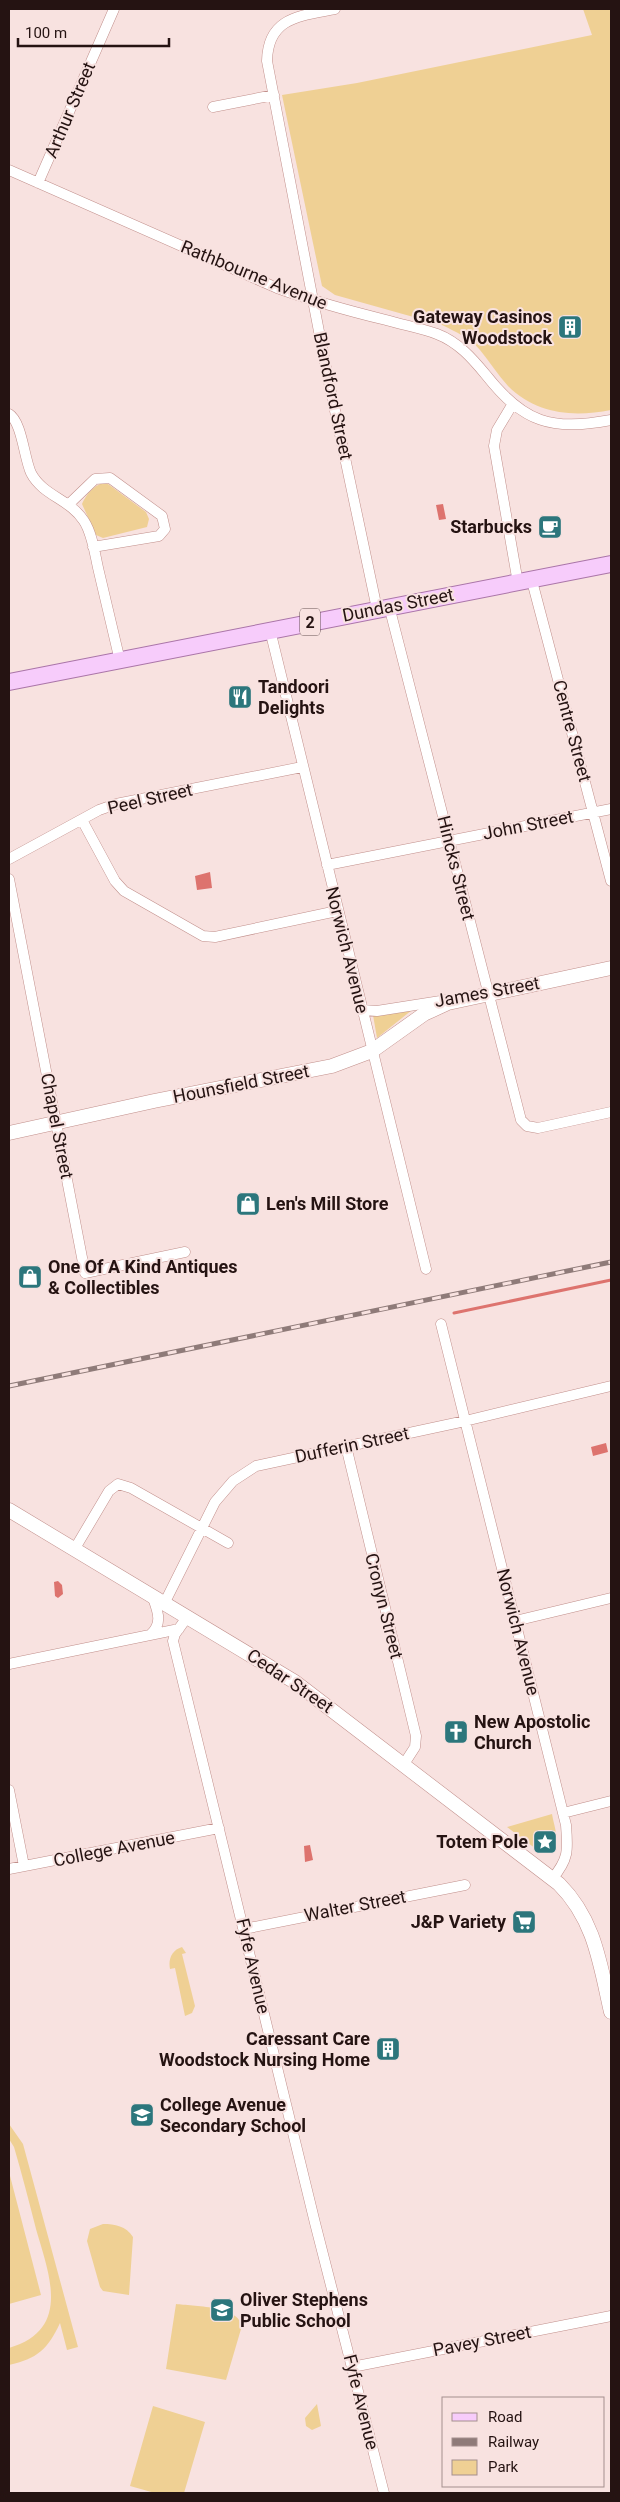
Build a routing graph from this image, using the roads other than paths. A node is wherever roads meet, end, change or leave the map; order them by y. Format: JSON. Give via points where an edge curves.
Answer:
{"nodes":[{"id":1,"x":114,"y":9,"type":"edge"},
{"id":2,"x":335,"y":9,"type":"edge"},
{"id":3,"x":274,"y":96,"type":"junction"},
{"id":4,"x":213,"y":107,"type":"dead end"},
{"id":5,"x":9,"y":170,"type":"edge"},
{"id":6,"x":38,"y":183,"type":"junction"},
{"id":7,"x":313,"y":301,"type":"junction"},
{"id":8,"x":512,"y":405,"type":"junction"},
{"id":9,"x":9,"y":414,"type":"edge"},
{"id":10,"x":611,"y":420,"type":"edge"},
{"id":11,"x":70,"y":504,"type":"junction"},
{"id":12,"x":93,"y":547,"type":"junction"},
{"id":13,"x":611,"y":564,"type":"edge"},
{"id":14,"x":525,"y":582,"type":"junction"},
{"id":15,"x":383,"y":608,"type":"junction"},
{"id":16,"x":270,"y":630,"type":"junction"},
{"id":17,"x":120,"y":661,"type":"junction"},
{"id":18,"x":9,"y":682,"type":"edge"},
{"id":19,"x":302,"y":767,"type":"junction"},
{"id":20,"x":611,"y":809,"type":"edge"},
{"id":21,"x":593,"y":813,"type":"junction"},
{"id":22,"x":82,"y":820,"type":"junction"},
{"id":23,"x":449,"y":840,"type":"junction"},
{"id":24,"x":9,"y":859,"type":"edge"},
{"id":25,"x":327,"y":865,"type":"junction"},
{"id":26,"x":9,"y":879,"type":"edge"},
{"id":27,"x":611,"y":881,"type":"edge"},
{"id":28,"x":338,"y":912,"type":"junction"},
{"id":29,"x":611,"y":968,"type":"edge"},
{"id":30,"x":487,"y":994,"type":"junction"},
{"id":31,"x":458,"y":1000,"type":"junction"},
{"id":32,"x":363,"y":1010,"type":"junction"},
{"id":33,"x":372,"y":1051,"type":"junction"},
{"id":34,"x":611,"y":1112,"type":"edge"},
{"id":35,"x":57,"y":1123,"type":"junction"},
{"id":36,"x":9,"y":1133,"type":"edge"},
{"id":37,"x":185,"y":1252,"type":"dead end"},
{"id":38,"x":426,"y":1270,"type":"dead end"},
{"id":39,"x":441,"y":1324,"type":"dead end"},
{"id":40,"x":611,"y":1386,"type":"edge"},
{"id":41,"x":465,"y":1421,"type":"junction"},
{"id":42,"x":346,"y":1446,"type":"junction"},
{"id":43,"x":9,"y":1510,"type":"edge"},
{"id":44,"x":201,"y":1528,"type":"junction"},
{"id":45,"x":228,"y":1543,"type":"dead end"},
{"id":46,"x":74,"y":1550,"type":"junction"},
{"id":47,"x":152,"y":1595,"type":"junction"},
{"id":48,"x":611,"y":1598,"type":"edge"},
{"id":49,"x":166,"y":1602,"type":"junction"},
{"id":50,"x":188,"y":1616,"type":"junction"},
{"id":51,"x":515,"y":1621,"type":"junction"},
{"id":52,"x":179,"y":1629,"type":"junction"},
{"id":53,"x":150,"y":1635,"type":"junction"},
{"id":54,"x":9,"y":1664,"type":"edge"},
{"id":55,"x":404,"y":1764,"type":"junction"},
{"id":56,"x":9,"y":1790,"type":"edge"},
{"id":57,"x":611,"y":1801,"type":"edge"},
{"id":58,"x":563,"y":1813,"type":"junction"},
{"id":59,"x":219,"y":1828,"type":"junction"},
{"id":60,"x":24,"y":1866,"type":"junction"},
{"id":61,"x":9,"y":1869,"type":"edge"},
{"id":62,"x":552,"y":1879,"type":"junction"},
{"id":63,"x":465,"y":1885,"type":"dead end"},
{"id":64,"x":244,"y":1928,"type":"junction"},
{"id":65,"x":611,"y":2012,"type":"edge"},
{"id":66,"x":611,"y":2316,"type":"edge"},
{"id":67,"x":352,"y":2367,"type":"junction"},
{"id":68,"x":384,"y":2493,"type":"edge"}],
"edges":[{"from":1,"to":6,"type":"street","name":"Arthur Street"},
{"from":2,"to":3,"type":"street","name":"Blandford Street","via":[[296,16],[274,33],[267,61]]},
{"from":3,"to":4,"type":"street"},
{"from":3,"to":7,"type":"street","name":"Blandford Street"},
{"from":5,"to":6,"type":"street","name":"Rathbourne Avenue"},
{"from":6,"to":7,"type":"street","name":"Rathbourne Avenue"},
{"from":7,"to":8,"type":"street","name":"Rathbourne Avenue","via":[[446,338],[474,360]]},
{"from":7,"to":15,"type":"street","name":"Blandford Street"},
{"from":8,"to":10,"type":"street","via":[[555,424],[583,426]]},
{"from":8,"to":14,"type":"street","name":"Centre Street","via":[[497,430],[494,446]]},
{"from":9,"to":11,"type":"street","via":[[14,417],[27,465],[34,478],[50,494]]},
{"from":11,"to":12,"type":"street","via":[[85,522]]},
{"from":11,"to":12,"type":"street","via":[[95,479],[108,478],[165,521],[165,529],[159,536]]},
{"from":12,"to":17,"type":"street"},
{"from":13,"to":14,"type":"main road","name":"Dundas Street","number":"2"},
{"from":14,"to":15,"type":"main road","name":"Dundas Street","number":"2"},
{"from":14,"to":21,"type":"street","name":"Centre Street"},
{"from":15,"to":16,"type":"main road","name":"Dundas Street","number":"2"},
{"from":15,"to":23,"type":"street","name":"Hincks Street"},
{"from":16,"to":17,"type":"main road","name":"Dundas Street","number":"2"},
{"from":16,"to":19,"type":"street","name":"Norwich Avenue"},
{"from":17,"to":18,"type":"main road","name":"Dundas Street","number":"2"},
{"from":19,"to":22,"type":"street","name":"Peel Street","via":[[129,800],[99,810]]},
{"from":19,"to":25,"type":"street","name":"Norwich Avenue"},
{"from":20,"to":21,"type":"street","name":"John Street"},
{"from":21,"to":23,"type":"street","name":"John Street"},
{"from":21,"to":27,"type":"street","name":"Centre Street"},
{"from":22,"to":24,"type":"street","name":"Peel Street"},
{"from":22,"to":28,"type":"street","via":[[115,881],[124,891],[203,936],[215,937]]},
{"from":23,"to":25,"type":"street","name":"John Street"},
{"from":23,"to":30,"type":"street","name":"Hincks Street"},
{"from":25,"to":28,"type":"street","name":"Norwich Avenue"},
{"from":26,"to":35,"type":"street","name":"Chapel Street"},
{"from":28,"to":32,"type":"street","name":"Norwich Avenue"},
{"from":29,"to":30,"type":"main road","name":"James Street"},
{"from":30,"to":31,"type":"main road","name":"James Street"},
{"from":30,"to":34,"type":"street","name":"Hincks Street","via":[[521,1120],[538,1128]]},
{"from":31,"to":32,"type":"street","name":"James Street"},
{"from":31,"to":33,"type":"main road","name":"Hounsfield Street","via":[[424,1014]]},
{"from":32,"to":33,"type":"street","name":"Norwich Avenue"},
{"from":33,"to":35,"type":"main road","name":"Hounsfield Street","via":[[332,1066]]},
{"from":33,"to":38,"type":"street","name":"Norwich Avenue"},
{"from":35,"to":36,"type":"main road","name":"Hounsfield Street"},
{"from":35,"to":37,"type":"street","name":"Chapel Street","via":[[85,1273]]},
{"from":39,"to":41,"type":"street","name":"Norwich Avenue"},
{"from":40,"to":41,"type":"street","name":"Dufferin Street"},
{"from":41,"to":42,"type":"street","name":"Dufferin Street"},
{"from":41,"to":51,"type":"street","name":"Norwich Avenue"},
{"from":42,"to":44,"type":"street","name":"Dufferin Street","via":[[249,1470],[224,1490]]},
{"from":42,"to":55,"type":"street","name":"Cronyn Street","via":[[416,1736],[415,1747]]},
{"from":43,"to":46,"type":"main road","name":"Cedar Street"},
{"from":44,"to":45,"type":"street"},
{"from":44,"to":46,"type":"street","via":[[131,1488],[118,1484],[109,1491]]},
{"from":44,"to":49,"type":"street","name":"Dufferin Street"},
{"from":46,"to":47,"type":"main road","name":"Cedar Street"},
{"from":47,"to":49,"type":"main road","name":"Cedar Street"},
{"from":47,"to":53,"type":"street","via":[[159,1618],[157,1628]]},
{"from":48,"to":51,"type":"street"},
{"from":49,"to":50,"type":"main road","name":"Cedar Street"},
{"from":50,"to":52,"type":"street","name":"Fyfe Avenue"},
{"from":50,"to":55,"type":"main road","name":"Cedar Street","via":[[295,1682]]},
{"from":51,"to":58,"type":"street","name":"Norwich Avenue"},
{"from":52,"to":53,"type":"street"},
{"from":52,"to":59,"type":"street","name":"Fyfe Avenue","via":[[173,1641]]},
{"from":53,"to":54,"type":"street"},
{"from":55,"to":62,"type":"main road","name":"Cedar Street"},
{"from":56,"to":60,"type":"street"},
{"from":57,"to":58,"type":"street"},
{"from":58,"to":62,"type":"street","name":"Norwich Avenue","via":[[567,1852],[564,1866]]},
{"from":59,"to":60,"type":"street","name":"College Avenue"},
{"from":59,"to":64,"type":"street","name":"Fyfe Avenue"},
{"from":60,"to":61,"type":"street","name":"College Avenue"},
{"from":62,"to":65,"type":"main road","via":[[577,1904],[588,1924]]},
{"from":63,"to":64,"type":"street","name":"Walter Street"},
{"from":64,"to":67,"type":"street","name":"Fyfe Avenue"},
{"from":66,"to":67,"type":"street","name":"Pavey Street"},
{"from":67,"to":68,"type":"street","name":"Fyfe Avenue"}]}
